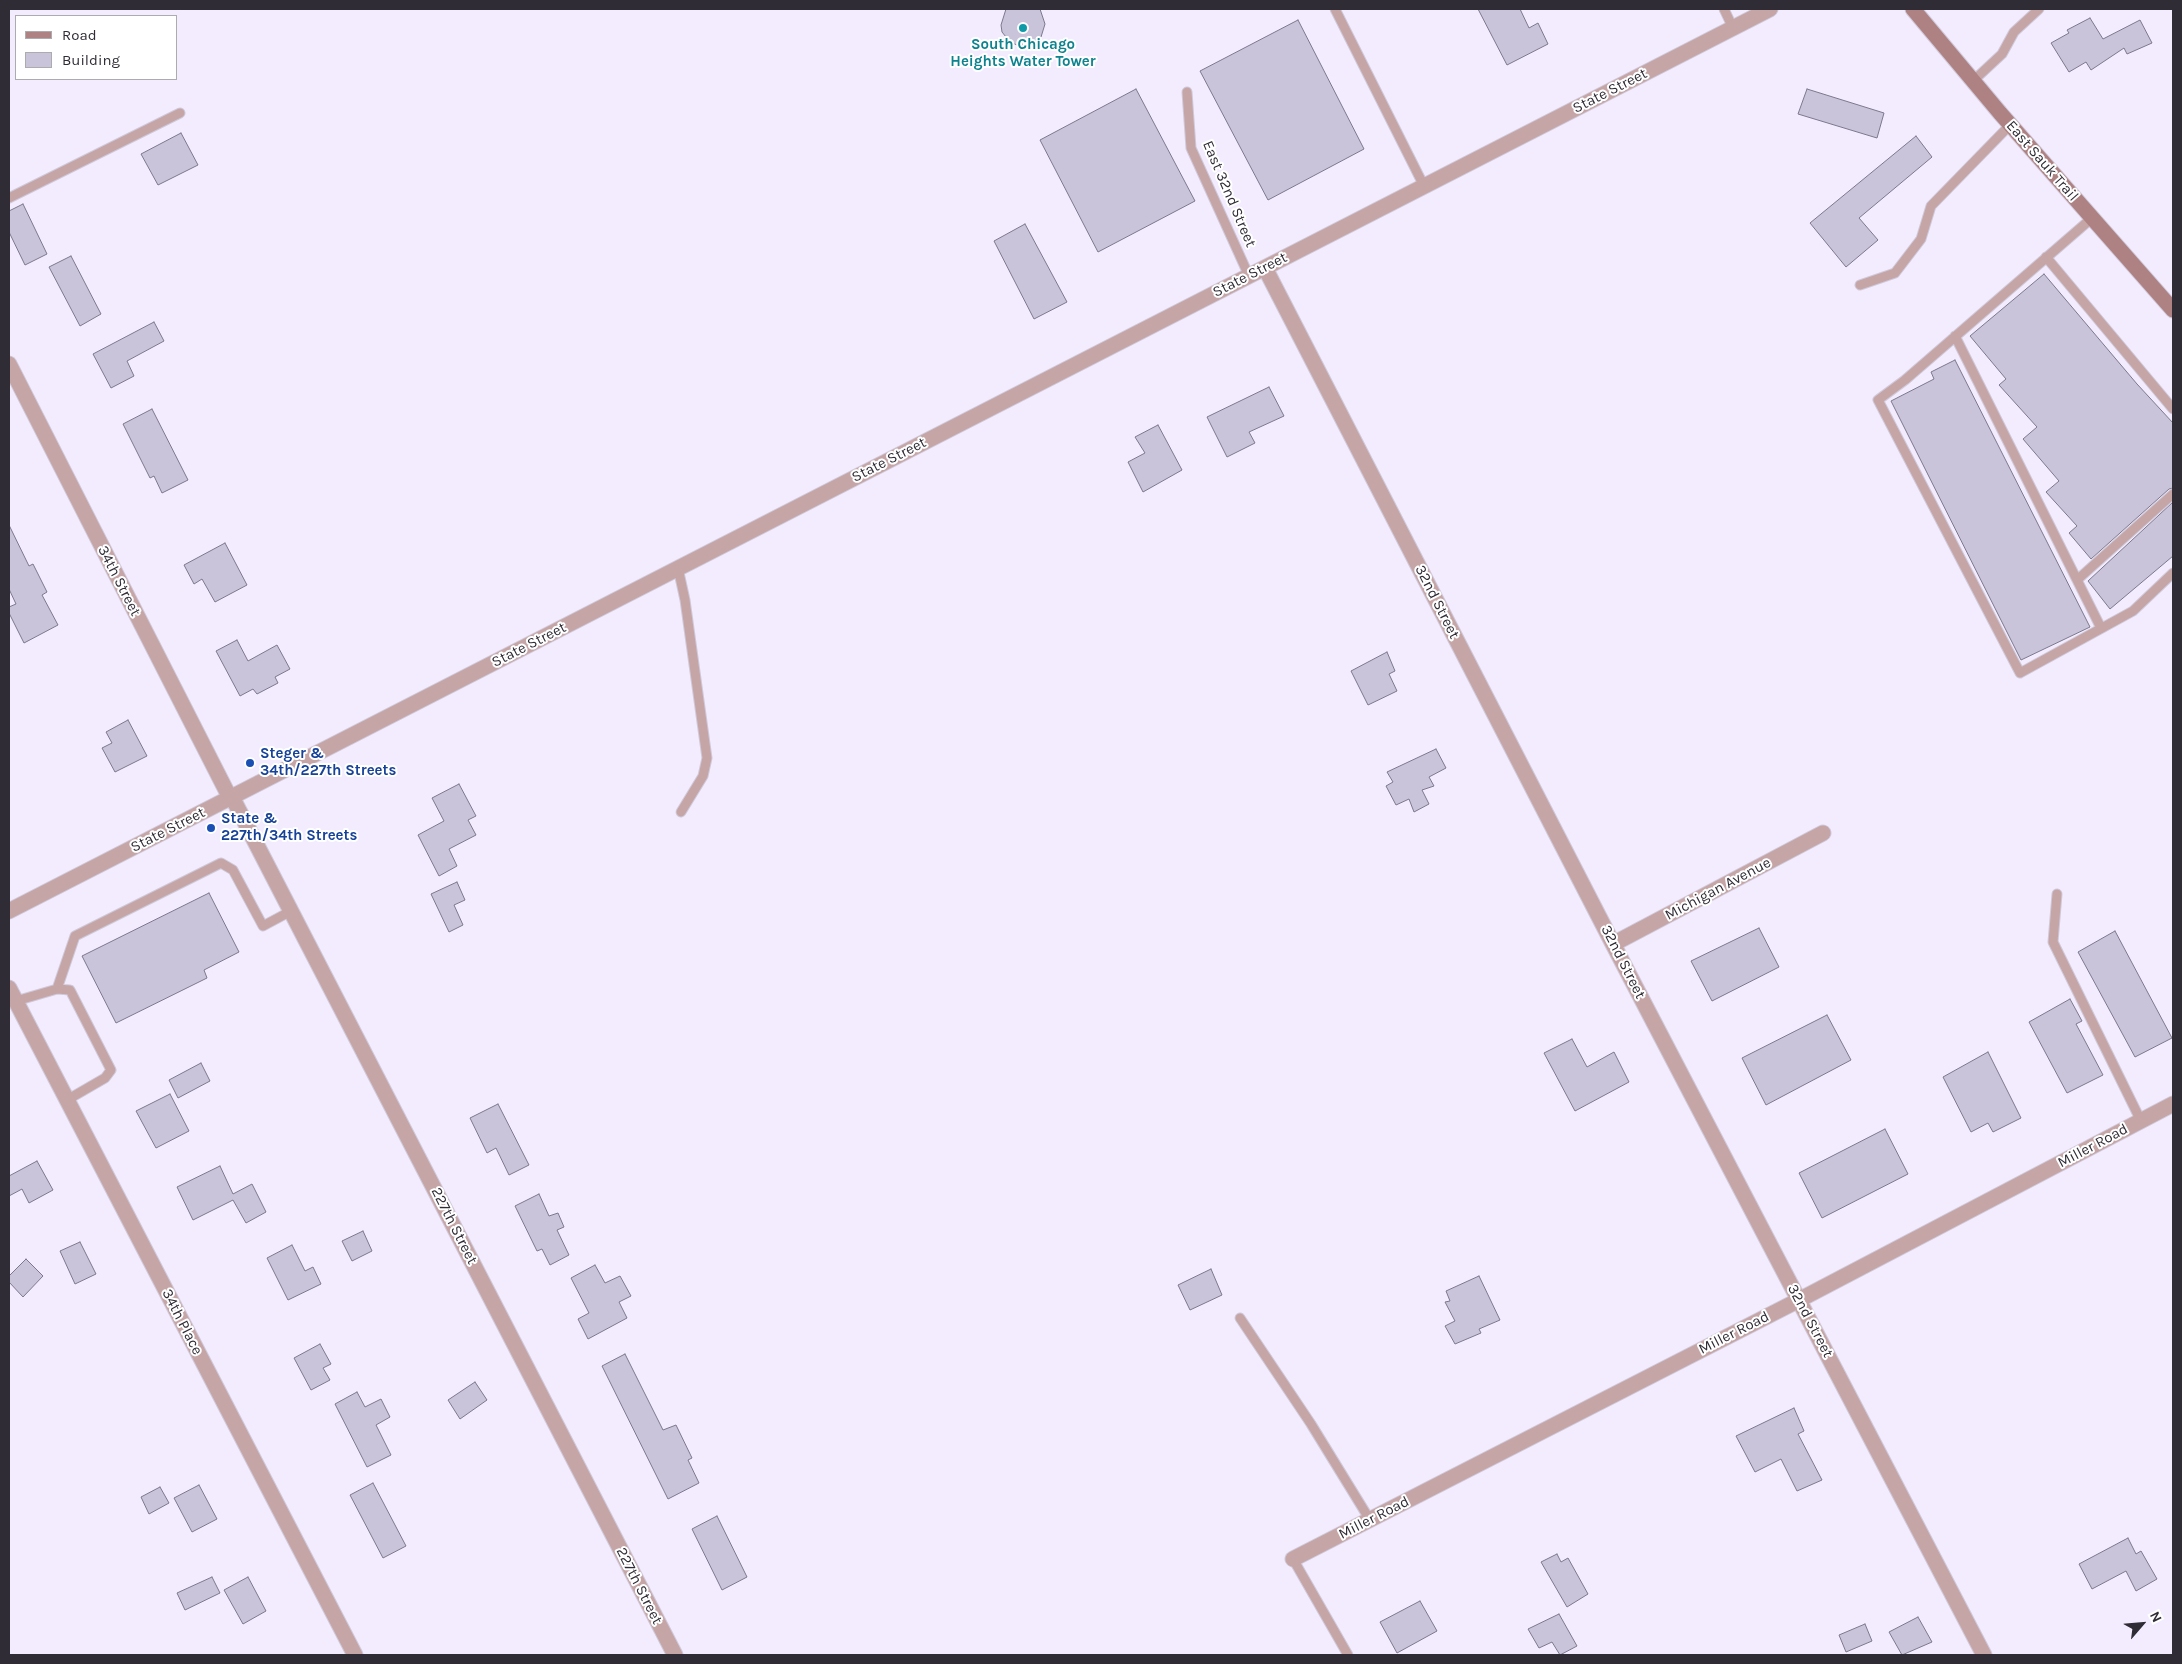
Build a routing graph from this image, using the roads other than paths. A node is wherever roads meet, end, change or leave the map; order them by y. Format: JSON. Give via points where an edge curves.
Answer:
{"nodes":[{"id":1,"x":1334,"y":9,"type":"edge"},
{"id":2,"x":1724,"y":9,"type":"edge"},
{"id":3,"x":1770,"y":9,"type":"edge"},
{"id":4,"x":1913,"y":9,"type":"edge"},
{"id":5,"x":2039,"y":9,"type":"edge"},
{"id":6,"x":1733,"y":28,"type":"junction"},
{"id":7,"x":1973,"y":81,"type":"junction"},
{"id":8,"x":1187,"y":92,"type":"dead end"},
{"id":9,"x":180,"y":113,"type":"dead end"},
{"id":10,"x":2010,"y":125,"type":"junction"},
{"id":11,"x":1424,"y":186,"type":"junction"},
{"id":12,"x":9,"y":198,"type":"edge"},
{"id":13,"x":2092,"y":218,"type":"junction"},
{"id":14,"x":2046,"y":257,"type":"junction"},
{"id":15,"x":1265,"y":268,"type":"junction"},
{"id":16,"x":1249,"y":276,"type":"junction"},
{"id":17,"x":1860,"y":285,"type":"dead end"},
{"id":18,"x":2173,"y":310,"type":"edge"},
{"id":19,"x":1955,"y":336,"type":"junction"},
{"id":20,"x":9,"y":364,"type":"edge"},
{"id":21,"x":2173,"y":409,"type":"edge"},
{"id":22,"x":2173,"y":494,"type":"edge"},
{"id":23,"x":678,"y":568,"type":"junction"},
{"id":24,"x":2173,"y":572,"type":"edge"},
{"id":25,"x":2077,"y":580,"type":"junction"},
{"id":26,"x":2101,"y":628,"type":"junction"},
{"id":27,"x":231,"y":798,"type":"junction"},
{"id":28,"x":681,"y":812,"type":"dead end"},
{"id":29,"x":1823,"y":833,"type":"dead end"},
{"id":30,"x":2057,"y":894,"type":"dead end"},
{"id":31,"x":9,"y":911,"type":"edge"},
{"id":32,"x":291,"y":911,"type":"junction"},
{"id":33,"x":1614,"y":944,"type":"junction"},
{"id":34,"x":57,"y":989,"type":"junction"},
{"id":35,"x":12,"y":995,"type":"edge"},
{"id":36,"x":67,"y":1100,"type":"junction"},
{"id":37,"x":2173,"y":1104,"type":"edge"},
{"id":38,"x":2141,"y":1121,"type":"junction"},
{"id":39,"x":1799,"y":1300,"type":"junction"},
{"id":40,"x":1240,"y":1318,"type":"dead end"},
{"id":41,"x":1370,"y":1520,"type":"junction"},
{"id":42,"x":1294,"y":1559,"type":"joint"},
{"id":43,"x":355,"y":1655,"type":"edge"},
{"id":44,"x":675,"y":1655,"type":"edge"},
{"id":45,"x":1348,"y":1655,"type":"edge"},
{"id":46,"x":1984,"y":1655,"type":"edge"}],
"edges":[{"from":1,"to":11,"type":"lane"},
{"from":2,"to":6,"type":"lane"},
{"from":3,"to":6,"type":"street","name":"State Street"},
{"from":4,"to":7,"type":"main road","name":"East Sauk Trail"},
{"from":5,"to":7,"type":"lane","via":[[2014,32],[2002,54]]},
{"from":6,"to":11,"type":"street","name":"State Street"},
{"from":7,"to":10,"type":"main road","name":"East Sauk Trail"},
{"from":8,"to":16,"type":"lane","name":"East 32nd Street","via":[[1191,148]]},
{"from":9,"to":12,"type":"lane"},
{"from":10,"to":13,"type":"main road","name":"East Sauk Trail"},
{"from":10,"to":17,"type":"lane","via":[[1931,206],[1921,240],[1895,273]]},
{"from":11,"to":15,"type":"street","name":"State Street"},
{"from":13,"to":14,"type":"lane"},
{"from":13,"to":18,"type":"main road","name":"East Sauk Trail"},
{"from":14,"to":19,"type":"lane"},
{"from":14,"to":21,"type":"lane"},
{"from":15,"to":16,"type":"street","name":"State Street"},
{"from":15,"to":33,"type":"street","name":"32nd Street"},
{"from":16,"to":23,"type":"street","name":"State Street"},
{"from":19,"to":25,"type":"lane"},
{"from":19,"to":26,"type":"lane","via":[[1878,400],[2020,673]]},
{"from":20,"to":27,"type":"street","name":"34th Street"},
{"from":22,"to":25,"type":"lane"},
{"from":23,"to":27,"type":"street","name":"State Street"},
{"from":23,"to":28,"type":"lane","via":[[707,758],[703,776]]},
{"from":24,"to":26,"type":"lane","via":[[2133,610]]},
{"from":25,"to":26,"type":"lane"},
{"from":27,"to":31,"type":"street","name":"State Street"},
{"from":27,"to":32,"type":"street","name":"227th Street"},
{"from":29,"to":33,"type":"street","name":"Michigan Avenue"},
{"from":30,"to":38,"type":"lane","via":[[2053,942]]},
{"from":32,"to":34,"type":"lane","via":[[263,926],[233,870],[221,863],[75,936]]},
{"from":32,"to":44,"type":"street","name":"227th Street"},
{"from":33,"to":39,"type":"street","name":"32nd Street"},
{"from":34,"to":35,"type":"lane"},
{"from":34,"to":36,"type":"lane","via":[[70,990],[111,1070],[105,1078]]},
{"from":35,"to":36,"type":"street","name":"34th Place"},
{"from":36,"to":43,"type":"street","name":"34th Place"},
{"from":37,"to":38,"type":"street","name":"Miller Road"},
{"from":38,"to":39,"type":"street","name":"Miller Road"},
{"from":39,"to":41,"type":"street","name":"Miller Road"},
{"from":39,"to":46,"type":"street","name":"32nd Street"},
{"from":40,"to":41,"type":"lane"},
{"from":41,"to":42,"type":"street","name":"Miller Road"},
{"from":42,"to":45,"type":"lane"}]}
